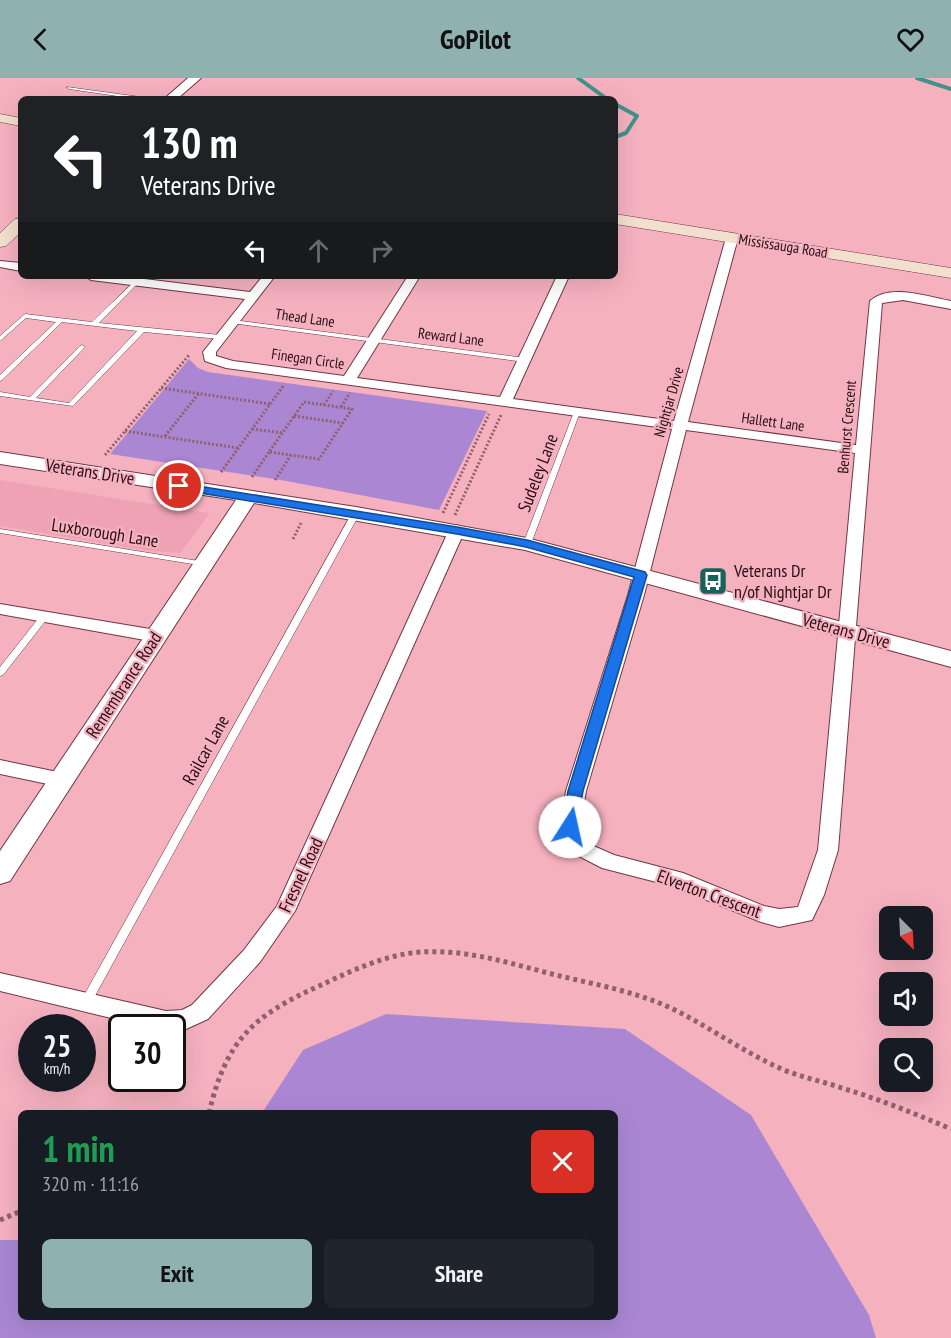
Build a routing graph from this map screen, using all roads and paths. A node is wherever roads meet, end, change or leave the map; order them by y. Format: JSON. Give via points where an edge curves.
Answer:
{"nodes":[{"id":1,"x":195,"y":78,"type":"edge"},
{"id":2,"x":69,"y":88,"type":"dead end"},
{"id":3,"x":126,"y":96,"type":"edge"},
{"id":4,"x":174,"y":96,"type":"edge"},
{"id":5,"x":0,"y":118,"type":"edge"},
{"id":6,"x":18,"y":121,"type":"edge"},
{"id":7,"x":618,"y":219,"type":"edge"},
{"id":8,"x":18,"y":226,"type":"edge"},
{"id":9,"x":732,"y":238,"type":"junction"},
{"id":10,"x":0,"y":242,"type":"edge"},
{"id":11,"x":0,"y":264,"type":"edge"},
{"id":12,"x":18,"y":267,"type":"edge"},
{"id":13,"x":951,"y":273,"type":"edge"},
{"id":14,"x":114,"y":279,"type":"edge"},
{"id":15,"x":266,"y":279,"type":"edge"},
{"id":16,"x":412,"y":279,"type":"edge"},
{"id":17,"x":562,"y":279,"type":"edge"},
{"id":18,"x":136,"y":282,"type":"junction"},
{"id":19,"x":252,"y":296,"type":"junction"},
{"id":20,"x":951,"y":305,"type":"edge"},
{"id":21,"x":61,"y":320,"type":"junction"},
{"id":22,"x":233,"y":322,"type":"junction"},
{"id":23,"x":94,"y":324,"type":"junction"},
{"id":24,"x":142,"y":330,"type":"junction"},
{"id":25,"x":220,"y":337,"type":"junction"},
{"id":26,"x":0,"y":339,"type":"edge"},
{"id":27,"x":373,"y":340,"type":"junction"},
{"id":28,"x":82,"y":347,"type":"dead end"},
{"id":29,"x":190,"y":354,"type":"dead end"},
{"id":30,"x":525,"y":360,"type":"junction"},
{"id":31,"x":0,"y":379,"type":"edge"},
{"id":32,"x":286,"y":382,"type":"dead end"},
{"id":33,"x":349,"y":386,"type":"junction"},
{"id":34,"x":161,"y":387,"type":"junction"},
{"id":35,"x":334,"y":388,"type":"dead end"},
{"id":36,"x":199,"y":393,"type":"junction"},
{"id":37,"x":0,"y":394,"type":"edge"},
{"id":38,"x":31,"y":399,"type":"junction"},
{"id":39,"x":270,"y":404,"type":"junction"},
{"id":40,"x":324,"y":405,"type":"junction"},
{"id":41,"x":504,"y":407,"type":"junction"},
{"id":42,"x":341,"y":408,"type":"junction"},
{"id":43,"x":491,"y":410,"type":"dead end"},
{"id":44,"x":577,"y":412,"type":"junction"},
{"id":45,"x":294,"y":416,"type":"junction"},
{"id":46,"x":343,"y":423,"type":"junction"},
{"id":47,"x":680,"y":426,"type":"junction"},
{"id":48,"x":252,"y":429,"type":"junction"},
{"id":49,"x":125,"y":431,"type":"junction"},
{"id":50,"x":283,"y":433,"type":"junction"},
{"id":51,"x":164,"y":437,"type":"junction"},
{"id":52,"x":238,"y":448,"type":"junction"},
{"id":53,"x":862,"y":450,"type":"junction"},
{"id":54,"x":270,"y":452,"type":"junction"},
{"id":55,"x":105,"y":455,"type":"dead end"},
{"id":56,"x":291,"y":455,"type":"junction"},
{"id":57,"x":0,"y":458,"type":"edge"},
{"id":58,"x":221,"y":472,"type":"dead end"},
{"id":59,"x":252,"y":477,"type":"dead end"},
{"id":60,"x":275,"y":480,"type":"dead end"},
{"id":61,"x":248,"y":497,"type":"junction"},
{"id":62,"x":356,"y":513,"type":"junction"},
{"id":63,"x":443,"y":513,"type":"dead end"},
{"id":64,"x":301,"y":523,"type":"dead end"},
{"id":65,"x":456,"y":523,"type":"junction"},
{"id":66,"x":0,"y":531,"type":"edge"},
{"id":67,"x":292,"y":539,"type":"dead end"},
{"id":68,"x":527,"y":544,"type":"junction"},
{"id":69,"x":205,"y":564,"type":"junction"},
{"id":70,"x":641,"y":575,"type":"junction"},
{"id":71,"x":0,"y":609,"type":"edge"},
{"id":72,"x":44,"y":617,"type":"junction"},
{"id":73,"x":846,"y":632,"type":"junction"},
{"id":74,"x":156,"y":636,"type":"junction"},
{"id":75,"x":951,"y":659,"type":"edge"},
{"id":76,"x":0,"y":673,"type":"edge"},
{"id":77,"x":0,"y":767,"type":"edge"},
{"id":78,"x":62,"y":780,"type":"junction"},
{"id":79,"x":0,"y":873,"type":"edge"},
{"id":80,"x":0,"y":982,"type":"edge"},
{"id":81,"x":86,"y":1002,"type":"junction"},
{"id":82,"x":210,"y":1110,"type":"edge"},
{"id":83,"x":951,"y":1129,"type":"edge"},
{"id":84,"x":18,"y":1212,"type":"edge"},
{"id":85,"x":0,"y":1220,"type":"edge"}],
"edges":[{"from":1,"to":4,"type":"street"},
{"from":2,"to":3,"type":"lane"},
{"from":5,"to":6,"type":"main road"},
{"from":7,"to":9,"type":"main road","name":"Mississauga Road"},
{"from":8,"to":10,"type":"main road"},
{"from":9,"to":13,"type":"main road","name":"Mississauga Road"},
{"from":9,"to":47,"type":"street","name":"Nightjar Drive"},
{"from":11,"to":12,"type":"street"},
{"from":14,"to":18,"type":"street"},
{"from":15,"to":19,"type":"street","name":"Finegan Circle"},
{"from":16,"to":27,"type":"street"},
{"from":17,"to":30,"type":"street"},
{"from":18,"to":19,"type":"street"},
{"from":18,"to":23,"type":"lane"},
{"from":19,"to":22,"type":"street","name":"Finegan Circle"},
{"from":20,"to":53,"type":"street","name":"Benhurst Crescent","via":[[900,296],[876,301]]},
{"from":21,"to":23,"type":"lane"},
{"from":21,"to":26,"type":"lane","via":[[25,316]]},
{"from":21,"to":31,"type":"lane"},
{"from":22,"to":25,"type":"street","name":"Finegan Circle"},
{"from":22,"to":27,"type":"lane","name":"Thead Lane"},
{"from":23,"to":24,"type":"lane"},
{"from":24,"to":25,"type":"lane"},
{"from":24,"to":38,"type":"lane","via":[[71,405]]},
{"from":25,"to":33,"type":"street","name":"Finegan Circle","via":[[209,352],[210,358],[218,363]]},
{"from":27,"to":30,"type":"lane","name":"Reward Lane"},
{"from":27,"to":33,"type":"street"},
{"from":28,"to":38,"type":"lane"},
{"from":29,"to":34,"type":"path"},
{"from":30,"to":41,"type":"street"},
{"from":32,"to":39,"type":"path"},
{"from":33,"to":41,"type":"street","name":"Finegan Circle"},
{"from":33,"to":42,"type":"path"},
{"from":34,"to":36,"type":"path"},
{"from":34,"to":49,"type":"path"},
{"from":35,"to":40,"type":"path"},
{"from":36,"to":39,"type":"path"},
{"from":36,"to":51,"type":"path"},
{"from":37,"to":38,"type":"lane"},
{"from":39,"to":48,"type":"path"},
{"from":40,"to":42,"type":"path"},
{"from":40,"to":45,"type":"path","via":[[304,402]]},
{"from":41,"to":44,"type":"street","name":"Finegan Circle"},
{"from":41,"to":65,"type":"path"},
{"from":42,"to":46,"type":"path","via":[[352,409]]},
{"from":43,"to":63,"type":"path"},
{"from":44,"to":47,"type":"street","name":"Finegan Circle"},
{"from":44,"to":68,"type":"lane","name":"Sudeley Lane"},
{"from":45,"to":46,"type":"path"},
{"from":45,"to":50,"type":"path"},
{"from":46,"to":56,"type":"path","via":[[319,459]]},
{"from":47,"to":53,"type":"street","name":"Hallett Lane"},
{"from":47,"to":70,"type":"street","name":"Nightjar Drive"},
{"from":48,"to":50,"type":"path"},
{"from":48,"to":52,"type":"path"},
{"from":49,"to":51,"type":"path"},
{"from":49,"to":55,"type":"path"},
{"from":50,"to":54,"type":"path"},
{"from":51,"to":52,"type":"path"},
{"from":52,"to":58,"type":"path"},
{"from":53,"to":73,"type":"street","name":"Benhurst Crescent"},
{"from":54,"to":56,"type":"path"},
{"from":54,"to":59,"type":"path"},
{"from":56,"to":60,"type":"path"},
{"from":57,"to":61,"type":"street","name":"Veterans Drive"},
{"from":61,"to":62,"type":"street","name":"Veterans Drive"},
{"from":61,"to":69,"type":"street","name":"Remembrance Road"},
{"from":62,"to":65,"type":"street","name":"Veterans Drive"},
{"from":62,"to":81,"type":"lane","name":"Railcar Lane"},
{"from":64,"to":67,"type":"path"},
{"from":65,"to":68,"type":"street","name":"Veterans Drive"},
{"from":65,"to":81,"type":"street","name":"Fresnel Road","via":[[285,911],[269,936],[201,1012],[184,1020],[166,1021]]},
{"from":66,"to":69,"type":"lane","name":"Luxborough Lane"},
{"from":68,"to":70,"type":"street","name":"Veterans Drive"},
{"from":69,"to":74,"type":"street","name":"Remembrance Road"},
{"from":70,"to":73,"type":"street","name":"Veterans Drive"},
{"from":70,"to":73,"type":"street","name":"Elverton Crescent","via":[[576,791],[570,827],[580,848],[609,862],[676,879],[761,914],[779,918],[805,914],[828,850]]},
{"from":71,"to":72,"type":"street"},
{"from":72,"to":74,"type":"street"},
{"from":72,"to":76,"type":"lane"},
{"from":73,"to":75,"type":"street","name":"Veterans Drive"},
{"from":74,"to":78,"type":"street","name":"Remembrance Road"},
{"from":77,"to":78,"type":"street"},
{"from":78,"to":79,"type":"street","name":"Remembrance Road"},
{"from":80,"to":81,"type":"street","name":"Fresnel Road"},
{"from":82,"to":83,"type":"path","via":[[232,1050],[249,1026],[265,1013],[343,975],[401,955],[440,951],[478,956],[670,1008],[789,1072],[908,1110]]},
{"from":84,"to":85,"type":"path"}]}
